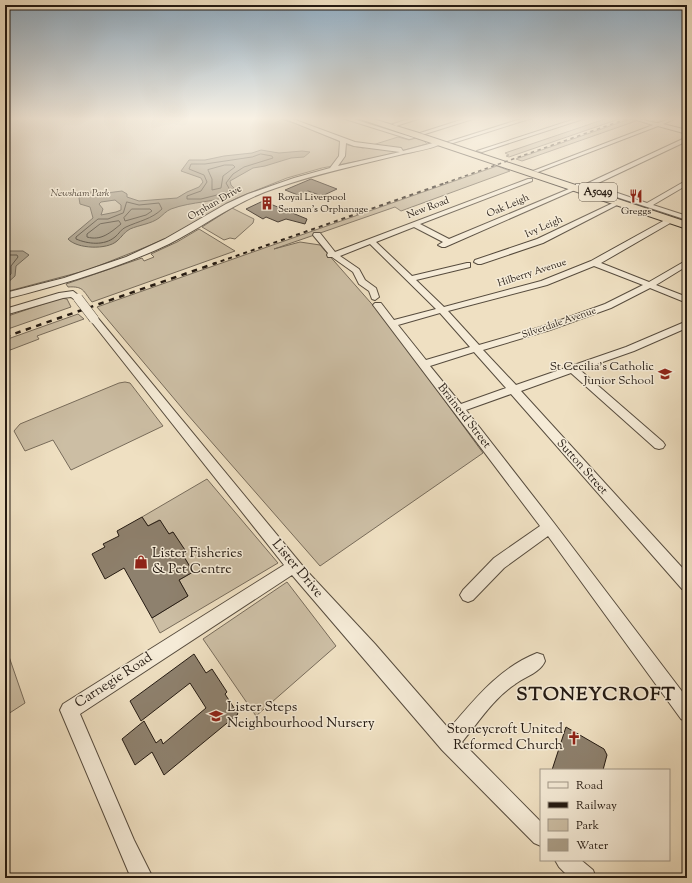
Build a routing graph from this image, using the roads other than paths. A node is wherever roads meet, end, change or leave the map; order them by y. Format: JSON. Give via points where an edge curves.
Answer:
{"nodes":[{"id":1,"x":341,"y":159,"type":"edge"},
{"id":2,"x":374,"y":159,"type":"edge"},
{"id":3,"x":491,"y":159,"type":"edge"},
{"id":4,"x":503,"y":159,"type":"edge"},
{"id":5,"x":567,"y":159,"type":"edge"},
{"id":6,"x":641,"y":159,"type":"edge"},
{"id":7,"x":333,"y":168,"type":"junction"},
{"id":8,"x":536,"y":171,"type":"junction"},
{"id":9,"x":530,"y":180,"type":"dead end"},
{"id":10,"x":687,"y":182,"type":"edge"},
{"id":11,"x":578,"y":187,"type":"junction"},
{"id":12,"x":615,"y":204,"type":"junction"},
{"id":13,"x":648,"y":205,"type":"junction"},
{"id":14,"x":687,"y":218,"type":"edge"},
{"id":15,"x":687,"y":221,"type":"edge"},
{"id":16,"x":668,"y":222,"type":"junction"},
{"id":17,"x":414,"y":224,"type":"junction"},
{"id":18,"x":687,"y":227,"type":"edge"},
{"id":19,"x":317,"y":235,"type":"dead end"},
{"id":20,"x":371,"y":241,"type":"junction"},
{"id":21,"x":333,"y":255,"type":"junction"},
{"id":22,"x":478,"y":262,"type":"dead end"},
{"id":23,"x":594,"y":262,"type":"junction"},
{"id":24,"x":687,"y":262,"type":"edge"},
{"id":25,"x":467,"y":265,"type":"dead end"},
{"id":26,"x":411,"y":279,"type":"junction"},
{"id":27,"x":650,"y":285,"type":"junction"},
{"id":28,"x":5,"y":296,"type":"edge"},
{"id":29,"x":687,"y":300,"type":"edge"},
{"id":30,"x":443,"y":311,"type":"junction"},
{"id":31,"x":5,"y":312,"type":"edge"},
{"id":32,"x":394,"y":324,"type":"junction"},
{"id":33,"x":684,"y":328,"type":"edge"},
{"id":34,"x":477,"y":349,"type":"junction"},
{"id":35,"x":424,"y":364,"type":"junction"},
{"id":36,"x":574,"y":369,"type":"junction"},
{"id":37,"x":513,"y":391,"type":"junction"},
{"id":38,"x":458,"y":408,"type":"junction"},
{"id":39,"x":659,"y":445,"type":"dead end"},
{"id":40,"x":549,"y":527,"type":"junction"},
{"id":41,"x":294,"y":566,"type":"junction"},
{"id":42,"x":687,"y":584,"type":"edge"},
{"id":43,"x":468,"y":595,"type":"dead end"},
{"id":44,"x":537,"y":661,"type":"dead end"},
{"id":45,"x":687,"y":713,"type":"edge"},
{"id":46,"x":449,"y":743,"type":"junction"},
{"id":47,"x":540,"y":835,"type":"edge"},
{"id":48,"x":567,"y":861,"type":"edge"},
{"id":49,"x":142,"y":878,"type":"edge"},
{"id":50,"x":585,"y":878,"type":"edge"}],
"edges":[{"from":1,"to":7,"type":"street"},
{"from":2,"to":7,"type":"street","name":"Orphan Drive"},
{"from":3,"to":11,"type":"highway","number":"A5049"},
{"from":4,"to":8,"type":"highway","number":"A5049"},
{"from":5,"to":8,"type":"street"},
{"from":6,"to":11,"type":"street","name":"Oak Leigh"},
{"from":7,"to":28,"type":"street","name":"Orphan Drive","via":[[248,195],[168,242],[124,260],[69,280]]},
{"from":8,"to":11,"type":"highway","number":"A5049"},
{"from":9,"to":17,"type":"street","name":"New Road"},
{"from":10,"to":13,"type":"street"},
{"from":11,"to":12,"type":"street"},
{"from":11,"to":13,"type":"street"},
{"from":11,"to":15,"type":"highway","number":"A5049"},
{"from":11,"to":17,"type":"street","name":"Oak Leigh","via":[[446,244]]},
{"from":11,"to":18,"type":"highway","number":"A5049"},
{"from":12,"to":16,"type":"street"},
{"from":12,"to":22,"type":"street","name":"Ivy Leigh","via":[[540,241]]},
{"from":13,"to":14,"type":"street"},
{"from":16,"to":18,"type":"street"},
{"from":16,"to":23,"type":"street","name":"Hilberry Avenue"},
{"from":17,"to":20,"type":"street","name":"New Road"},
{"from":19,"to":21,"type":"street"},
{"from":20,"to":21,"type":"street","name":"New Road"},
{"from":20,"to":26,"type":"street"},
{"from":21,"to":32,"type":"street","name":"Brainerd Street","via":[[356,271]]},
{"from":23,"to":27,"type":"street"},
{"from":23,"to":30,"type":"street","name":"Hilberry Avenue","via":[[544,283]]},
{"from":24,"to":27,"type":"street","name":"Silverdale Avenue"},
{"from":25,"to":26,"type":"street"},
{"from":26,"to":30,"type":"street"},
{"from":27,"to":29,"type":"street"},
{"from":27,"to":34,"type":"street","name":"Silverdale Avenue","via":[[608,306]]},
{"from":30,"to":32,"type":"street","name":"Hilberry Avenue"},
{"from":30,"to":34,"type":"street","name":"Sutton Street"},
{"from":31,"to":41,"type":"street","name":"Lister Drive","bridge":true,"via":[[67,294],[73,294],[78,298]]},
{"from":32,"to":35,"type":"street","name":"Brainerd Street"},
{"from":33,"to":36,"type":"street"},
{"from":34,"to":35,"type":"street","name":"Silverdale Avenue"},
{"from":34,"to":37,"type":"street","name":"Sutton Street"},
{"from":35,"to":38,"type":"street","name":"Brainerd Street"},
{"from":36,"to":37,"type":"street"},
{"from":36,"to":39,"type":"street"},
{"from":37,"to":38,"type":"street"},
{"from":37,"to":42,"type":"street","name":"Sutton Street"},
{"from":38,"to":40,"type":"street","name":"Brainerd Street"},
{"from":40,"to":43,"type":"street","via":[[499,564]]},
{"from":40,"to":45,"type":"street","name":"Brainerd Street"},
{"from":41,"to":46,"type":"street","name":"Lister Drive"},
{"from":41,"to":49,"type":"street","name":"Carnegie Road","via":[[69,710]]},
{"from":44,"to":46,"type":"street","via":[[507,679]]},
{"from":46,"to":47,"type":"street","name":"Lister Drive"},
{"from":48,"to":50,"type":"street"}]}
